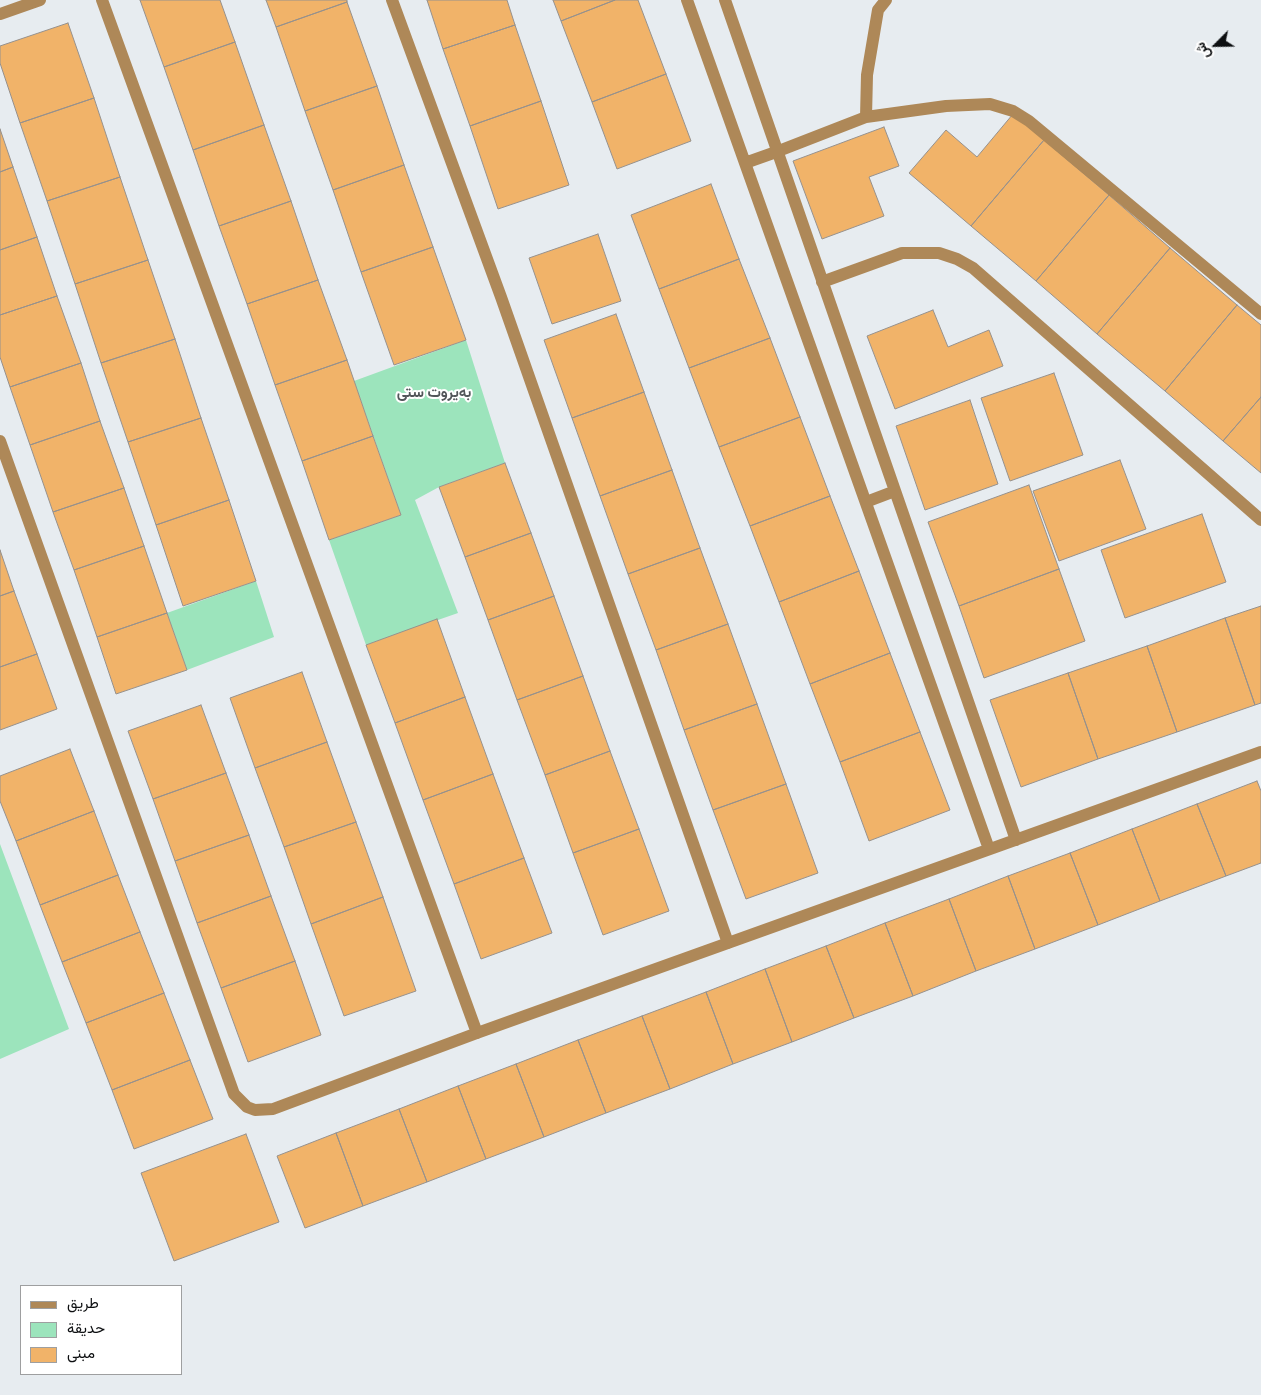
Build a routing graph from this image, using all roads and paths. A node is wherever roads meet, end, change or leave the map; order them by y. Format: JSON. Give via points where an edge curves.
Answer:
{"nodes":[{"id":1,"x":40,"y":0,"type":"edge"},
{"id":2,"x":102,"y":0,"type":"edge"},
{"id":3,"x":392,"y":0,"type":"edge"},
{"id":4,"x":687,"y":0,"type":"edge"},
{"id":5,"x":725,"y":0,"type":"edge"},
{"id":6,"x":886,"y":0,"type":"edge"},
{"id":7,"x":0,"y":14,"type":"edge"},
{"id":8,"x":866,"y":117,"type":"junction"},
{"id":9,"x":776,"y":152,"type":"junction"},
{"id":10,"x":745,"y":163,"type":"junction"},
{"id":11,"x":822,"y":282,"type":"junction"},
{"id":12,"x":1261,"y":314,"type":"edge"},
{"id":13,"x":0,"y":441,"type":"edge"},
{"id":14,"x":895,"y":491,"type":"junction"},
{"id":15,"x":866,"y":502,"type":"junction"},
{"id":16,"x":1261,"y":520,"type":"edge"},
{"id":17,"x":1261,"y":752,"type":"edge"},
{"id":18,"x":1016,"y":840,"type":"junction"},
{"id":19,"x":989,"y":850,"type":"junction"},
{"id":20,"x":728,"y":943,"type":"junction"},
{"id":21,"x":477,"y":1033,"type":"junction"}],
"edges":[{"from":1,"to":7,"type":"street"},
{"from":2,"to":21,"type":"street"},
{"from":3,"to":20,"type":"street","via":[[504,306]]},
{"from":4,"to":10,"type":"street"},
{"from":5,"to":9,"type":"street"},
{"from":6,"to":8,"type":"street","via":[[878,10],[867,75]]},
{"from":8,"to":9,"type":"street"},
{"from":8,"to":12,"type":"street","via":[[946,106],[990,104],[1012,111],[1029,121]]},
{"from":9,"to":10,"type":"street"},
{"from":9,"to":11,"type":"street"},
{"from":10,"to":15,"type":"street"},
{"from":11,"to":14,"type":"street"},
{"from":11,"to":16,"type":"street","via":[[902,253],[920,251],[939,253],[974,268]]},
{"from":13,"to":21,"type":"street","via":[[231,1085],[240,1101],[255,1110],[273,1109]]},
{"from":14,"to":15,"type":"street"},
{"from":14,"to":18,"type":"street"},
{"from":15,"to":19,"type":"street"},
{"from":17,"to":18,"type":"street"},
{"from":18,"to":19,"type":"street"},
{"from":19,"to":20,"type":"street"},
{"from":20,"to":21,"type":"street"}]}
